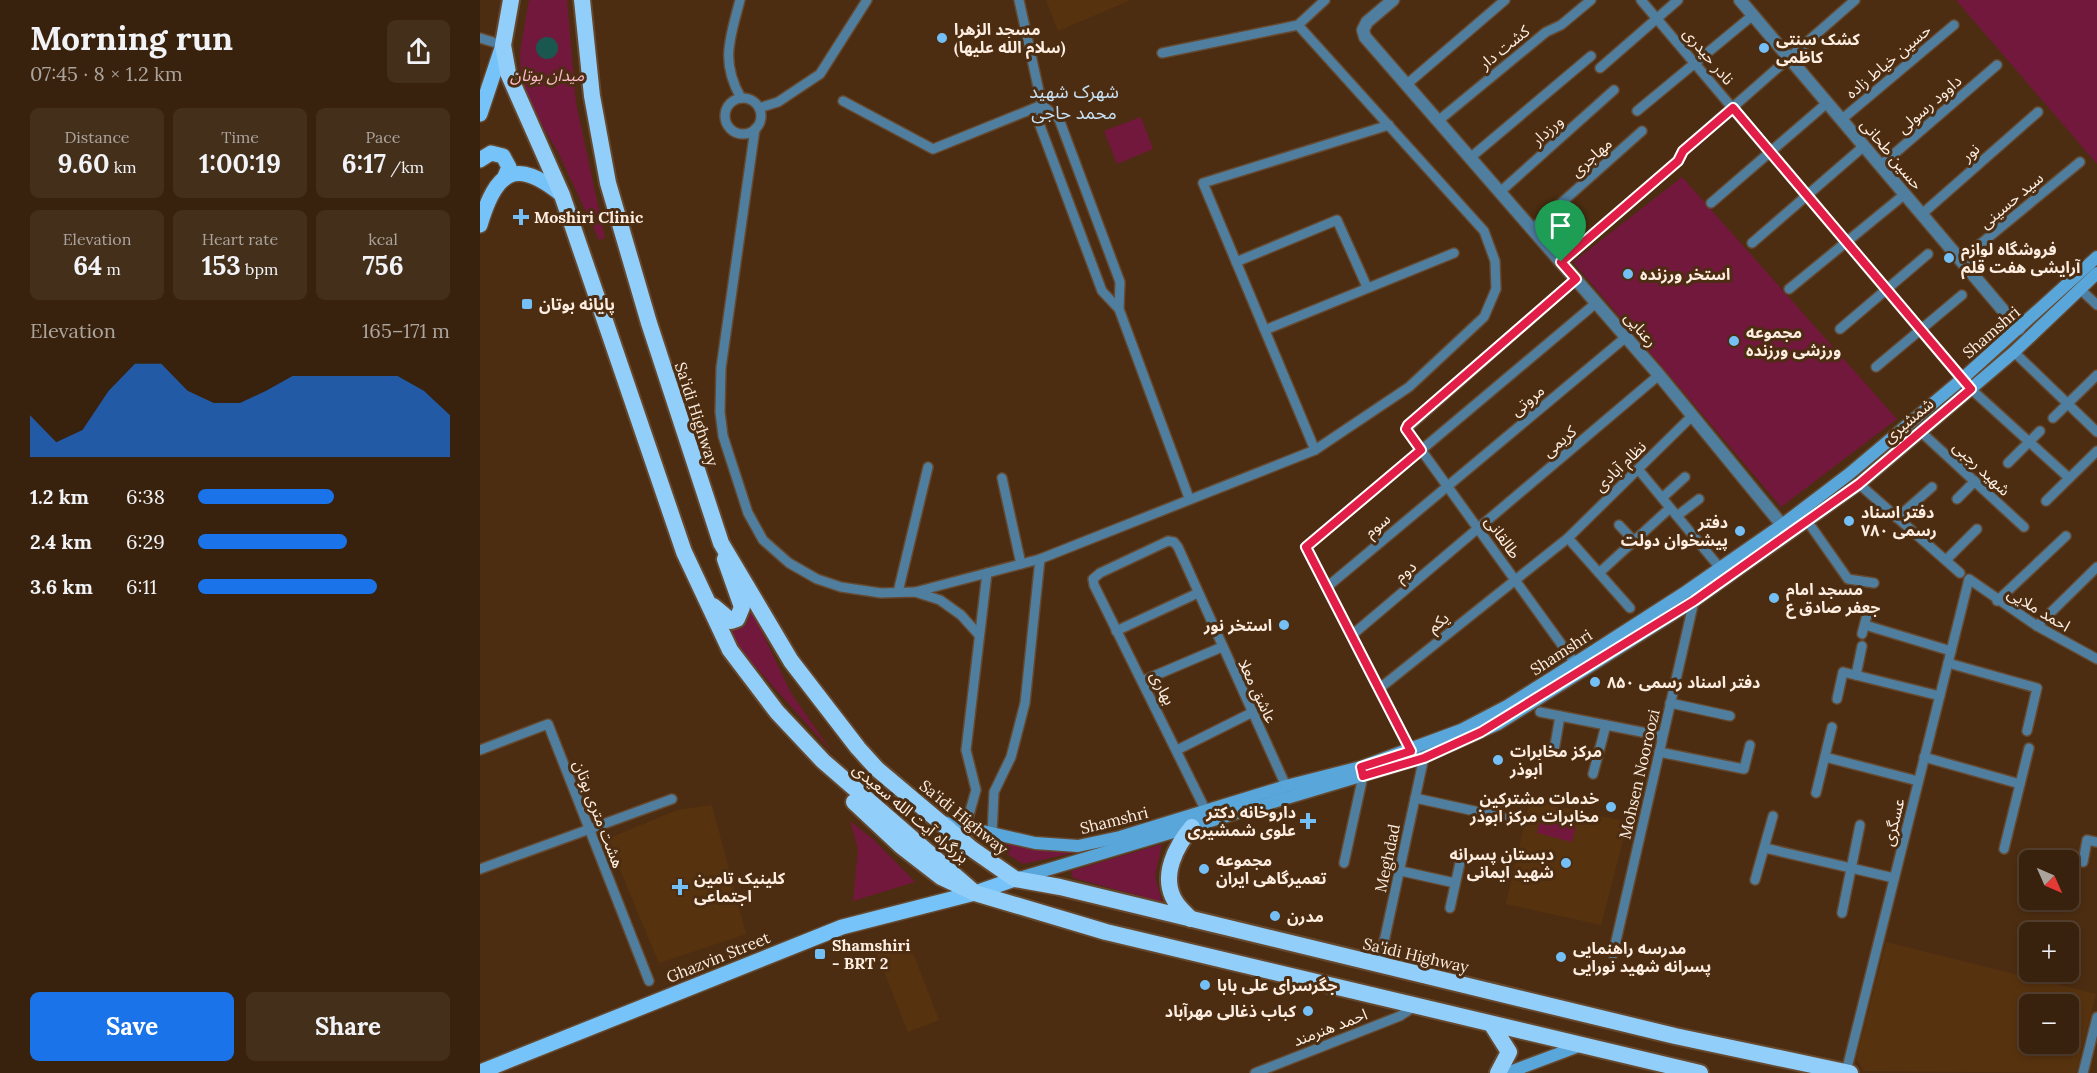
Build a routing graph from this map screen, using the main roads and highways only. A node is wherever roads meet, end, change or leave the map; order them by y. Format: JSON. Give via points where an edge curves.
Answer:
{"nodes":[{"id":1,"x":511,"y":0,"type":"edge"},
{"id":2,"x":518,"y":0,"type":"edge"},
{"id":3,"x":582,"y":1,"type":"edge"},
{"id":4,"x":505,"y":25,"type":"junction"},
{"id":5,"x":503,"y":45,"type":"junction"},
{"id":6,"x":480,"y":114,"type":"edge"},
{"id":7,"x":480,"y":160,"type":"edge"},
{"id":8,"x":504,"y":179,"type":"junction"},
{"id":9,"x":562,"y":195,"type":"junction"},
{"id":10,"x":480,"y":225,"type":"edge"},
{"id":11,"x":2097,"y":257,"type":"edge"},
{"id":12,"x":2097,"y":273,"type":"edge"},
{"id":13,"x":2076,"y":286,"type":"junction"},
{"id":14,"x":1966,"y":384,"type":"junction"},
{"id":15,"x":1911,"y":422,"type":"junction"},
{"id":16,"x":1920,"y":431,"type":"junction"},
{"id":17,"x":1849,"y":474,"type":"junction"},
{"id":18,"x":1859,"y":484,"type":"junction"},
{"id":19,"x":1800,"y":511,"type":"junction"},
{"id":20,"x":1808,"y":522,"type":"junction"},
{"id":21,"x":1785,"y":530,"type":"junction"},
{"id":22,"x":721,"y":543,"type":"junction"},
{"id":23,"x":1720,"y":568,"type":"junction"},
{"id":24,"x":1728,"y":578,"type":"junction"},
{"id":25,"x":1691,"y":596,"type":"junction"},
{"id":26,"x":706,"y":599,"type":"junction"},
{"id":27,"x":1289,"y":792,"type":"junction"},
{"id":28,"x":939,"y":821,"type":"junction"},
{"id":29,"x":1192,"y":827,"type":"junction"},
{"id":30,"x":1016,"y":879,"type":"junction"},
{"id":31,"x":975,"y":893,"type":"junction"},
{"id":32,"x":1191,"y":919,"type":"junction"},
{"id":33,"x":1492,"y":1025,"type":"junction"},
{"id":34,"x":1579,"y":1046,"type":"junction"},
{"id":35,"x":480,"y":1072,"type":"edge"},
{"id":36,"x":1848,"y":1072,"type":"edge"},
{"id":37,"x":1498,"y":1073,"type":"edge"},
{"id":38,"x":1507,"y":1073,"type":"edge"},
{"id":39,"x":1700,"y":1073,"type":"edge"}],
"edges":[{"from":1,"to":4,"type":"highway"},
{"from":2,"to":4,"type":"highway"},
{"from":3,"to":22,"type":"highway","name":"Sa'idi Highway","via":[[592,96],[608,183]]},
{"from":4,"to":5,"type":"highway"},
{"from":5,"to":6,"type":"main road"},
{"from":5,"to":9,"type":"highway","via":[[517,98]]},
{"from":7,"to":8,"type":"main road","via":[[491,153],[503,156],[509,167]]},
{"from":8,"to":9,"type":"main road","via":[[531,174]]},
{"from":8,"to":10,"type":"main road","via":[[491,193]]},
{"from":9,"to":26,"type":"highway","via":[[684,552]]},
{"from":11,"to":13,"type":"main road"},
{"from":12,"to":13,"type":"main road","name":"شمشیری"},
{"from":13,"to":14,"type":"main road","name":"شمشیری"},
{"from":14,"to":15,"type":"main road","name":"Shamshri"},
{"from":14,"to":16,"type":"main road","name":"شمشیری"},
{"from":15,"to":16,"type":"main road"},
{"from":15,"to":17,"type":"main road","name":"Shamshri"},
{"from":16,"to":18,"type":"main road","name":"شمشیری"},
{"from":17,"to":18,"type":"main road"},
{"from":17,"to":19,"type":"main road","name":"Shamshri"},
{"from":18,"to":20,"type":"main road","name":"شمشیری"},
{"from":19,"to":20,"type":"main road"},
{"from":19,"to":21,"type":"main road","name":"Shamshri"},
{"from":20,"to":21,"type":"main road","name":"شمشیری"},
{"from":21,"to":23,"type":"main road","name":"Shamshri"},
{"from":21,"to":24,"type":"main road","name":"شمشیری"},
{"from":22,"to":26,"type":"highway","via":[[741,614],[731,621],[724,618]]},
{"from":22,"to":28,"type":"highway","name":"Sa'idi Highway","via":[[791,661],[846,733],[877,769]]},
{"from":23,"to":24,"type":"main road"},
{"from":23,"to":25,"type":"main road","name":"Shamshri"},
{"from":24,"to":25,"type":"main road","name":"Shamshri"},
{"from":25,"to":27,"type":"main road","name":"Shamshri","via":[[1578,668],[1418,754]]},
{"from":26,"to":31,"type":"highway","name":"بزرگراه آیت الله سعیدی","via":[[730,650],[777,712],[823,761]]},
{"from":27,"to":28,"type":"main road","name":"Shamshri","via":[[1078,846],[1035,843]]},
{"from":27,"to":29,"type":"main road","name":"Shamshri"},
{"from":28,"to":30,"type":"highway","name":"Sa'idi Highway","via":[[987,861]]},
{"from":29,"to":30,"type":"main road","name":"Shamshri"},
{"from":29,"to":32,"type":"highway","via":[[1178,843],[1170,875],[1174,901]]},
{"from":30,"to":31,"type":"main road","name":"Ghazvin Street"},
{"from":30,"to":32,"type":"highway","name":"Sa'idi Highway"},
{"from":31,"to":33,"type":"highway","via":[[1106,932]]},
{"from":31,"to":35,"type":"main road","name":"Ghazvin Street","via":[[842,927]]},
{"from":32,"to":36,"type":"highway","name":"Sa'idi Highway","via":[[1675,1036]]},
{"from":33,"to":34,"type":"highway"},
{"from":33,"to":37,"type":"highway","via":[[1509,1052]]},
{"from":34,"to":38,"type":"main road"},
{"from":34,"to":39,"type":"highway"}]}
